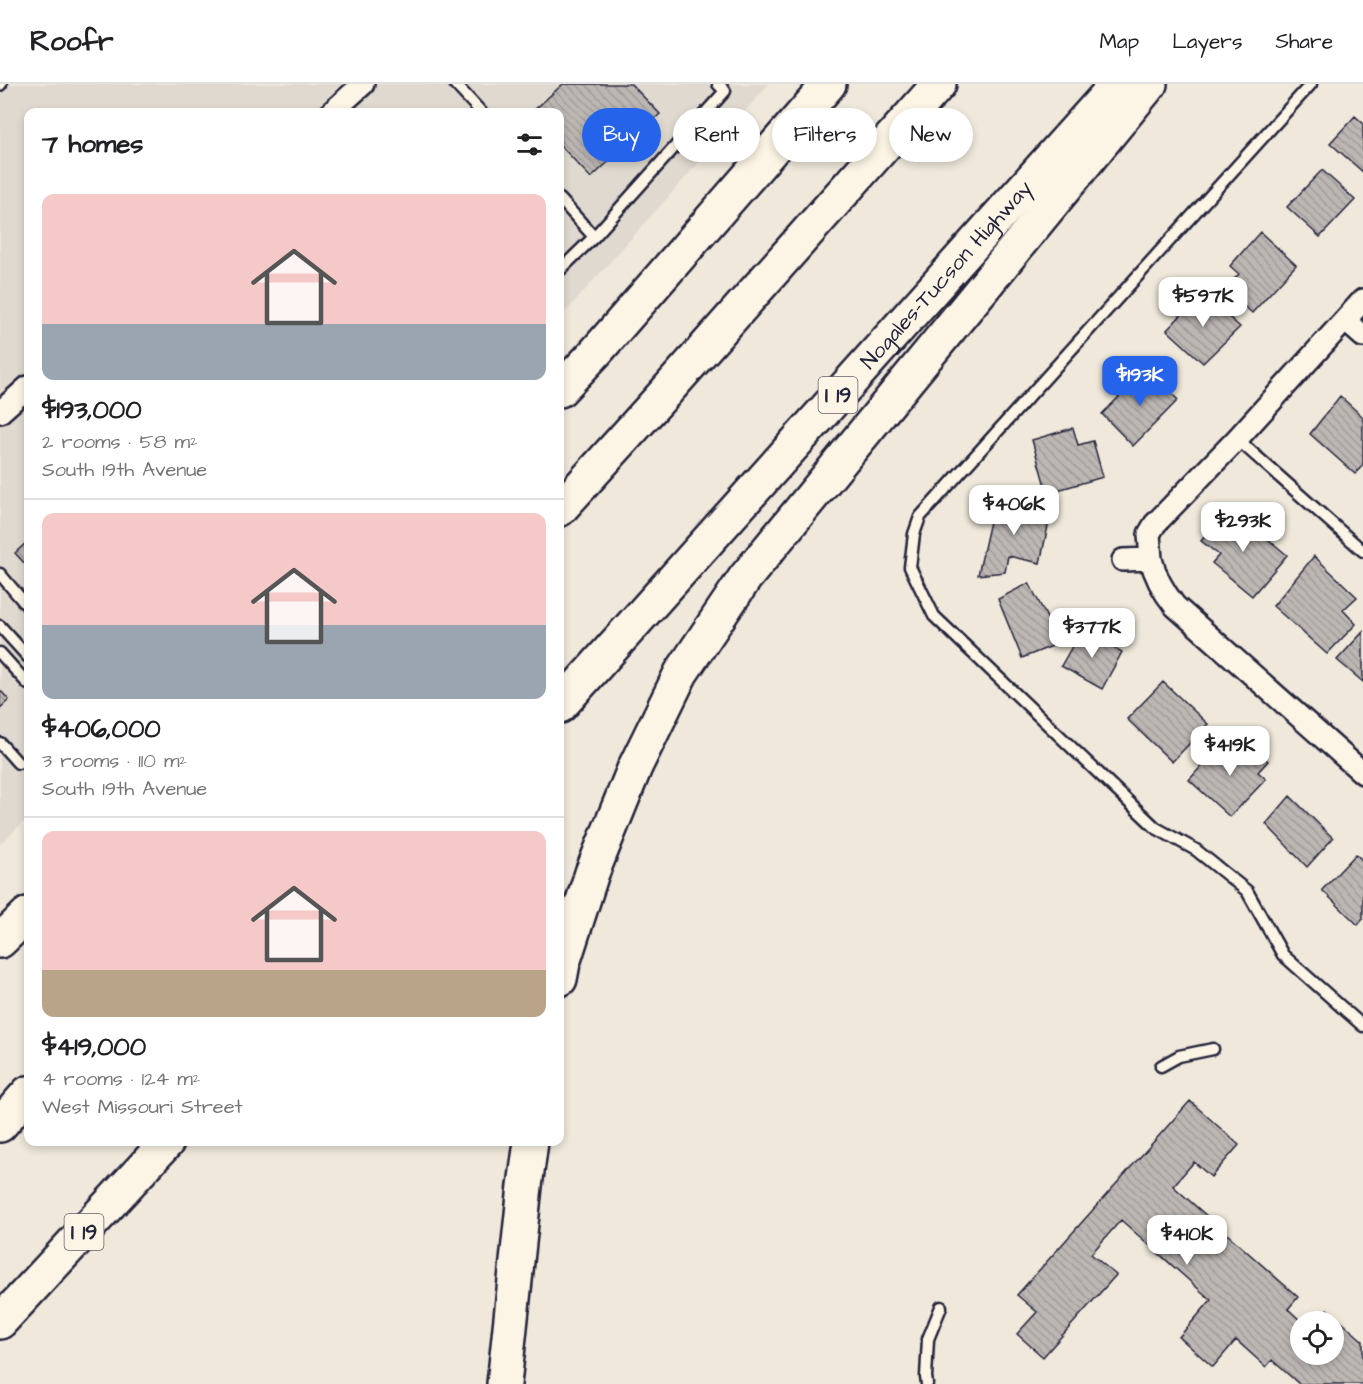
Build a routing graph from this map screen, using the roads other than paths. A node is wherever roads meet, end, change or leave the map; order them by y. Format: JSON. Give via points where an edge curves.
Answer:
{"nodes":[{"id":1,"x":363,"y":84,"type":"edge"},
{"id":2,"x":455,"y":84,"type":"edge"},
{"id":3,"x":718,"y":84,"type":"edge"},
{"id":4,"x":829,"y":84,"type":"edge"},
{"id":5,"x":939,"y":84,"type":"edge"},
{"id":6,"x":1117,"y":84,"type":"edge"},
{"id":7,"x":1150,"y":84,"type":"edge"},
{"id":8,"x":1311,"y":84,"type":"edge"},
{"id":9,"x":336,"y":108,"type":"edge"},
{"id":10,"x":477,"y":108,"type":"edge"},
{"id":11,"x":564,"y":203,"type":"edge"},
{"id":12,"x":594,"y":237,"type":"junction"},
{"id":13,"x":564,"y":266,"type":"edge"},
{"id":14,"x":1363,"y":300,"type":"edge"},
{"id":15,"x":1346,"y":320,"type":"junction"},
{"id":16,"x":1363,"y":336,"type":"edge"},
{"id":17,"x":564,"y":386,"type":"edge"},
{"id":18,"x":24,"y":391,"type":"edge"},
{"id":19,"x":0,"y":412,"type":"edge"},
{"id":20,"x":1237,"y":439,"type":"junction"},
{"id":21,"x":564,"y":505,"type":"edge"},
{"id":22,"x":1363,"y":551,"type":"edge"},
{"id":23,"x":1151,"y":559,"type":"junction"},
{"id":24,"x":1123,"y":560,"type":"dead end"},
{"id":25,"x":0,"y":574,"type":"edge"},
{"id":26,"x":24,"y":602,"type":"edge"},
{"id":27,"x":0,"y":626,"type":"edge"},
{"id":28,"x":0,"y":653,"type":"edge"},
{"id":29,"x":24,"y":653,"type":"edge"},
{"id":30,"x":24,"y":680,"type":"edge"},
{"id":31,"x":564,"y":702,"type":"edge"},
{"id":32,"x":0,"y":743,"type":"edge"},
{"id":33,"x":18,"y":763,"type":"dead end"},
{"id":34,"x":1363,"y":773,"type":"edge"},
{"id":35,"x":24,"y":918,"type":"edge"},
{"id":36,"x":0,"y":941,"type":"edge"},
{"id":37,"x":564,"y":960,"type":"edge"},
{"id":38,"x":1363,"y":1026,"type":"edge"},
{"id":39,"x":1214,"y":1049,"type":"dead end"},
{"id":40,"x":1161,"y":1066,"type":"dead end"},
{"id":41,"x":24,"y":1098,"type":"edge"},
{"id":42,"x":0,"y":1125,"type":"edge"},
{"id":43,"x":163,"y":1146,"type":"edge"},
{"id":44,"x":530,"y":1146,"type":"edge"},
{"id":45,"x":941,"y":1307,"type":"dead end"},
{"id":46,"x":0,"y":1322,"type":"edge"},
{"id":47,"x":504,"y":1384,"type":"edge"},
{"id":48,"x":927,"y":1384,"type":"edge"}],
"edges":[{"from":1,"to":9,"type":"street"},
{"from":2,"to":10,"type":"lane"},
{"from":3,"to":12,"type":"lane","via":[[725,91]]},
{"from":4,"to":17,"type":"main road"},
{"from":5,"to":21,"type":"main road"},
{"from":6,"to":31,"type":"main road","name":"Nogales–Tucson Highway","number":"I 19"},
{"from":7,"to":37,"type":"main road","via":[[745,578],[681,673],[635,767],[592,873]]},
{"from":8,"to":38,"type":"lane","via":[[920,517],[910,567],[934,616],[1156,828],[1196,850],[1247,891],[1283,955]]},
{"from":11,"to":12,"type":"lane"},
{"from":12,"to":13,"type":"lane"},
{"from":14,"to":15,"type":"street"},
{"from":15,"to":16,"type":"street"},
{"from":15,"to":20,"type":"street"},
{"from":18,"to":19,"type":"street"},
{"from":20,"to":22,"type":"lane"},
{"from":20,"to":23,"type":"street","via":[[1155,524],[1149,534]]},
{"from":23,"to":24,"type":"street"},
{"from":23,"to":34,"type":"street","via":[[1164,592],[1175,606]]},
{"from":25,"to":26,"type":"lane"},
{"from":27,"to":29,"type":"lane"},
{"from":28,"to":30,"type":"lane"},
{"from":32,"to":33,"type":"lane"},
{"from":35,"to":36,"type":"main road"},
{"from":39,"to":40,"type":"lane","via":[[1179,1056]]},
{"from":41,"to":42,"type":"main road"},
{"from":43,"to":46,"type":"main road","number":"I 19"},
{"from":44,"to":47,"type":"main road"},
{"from":45,"to":48,"type":"lane","via":[[928,1339]]}]}
